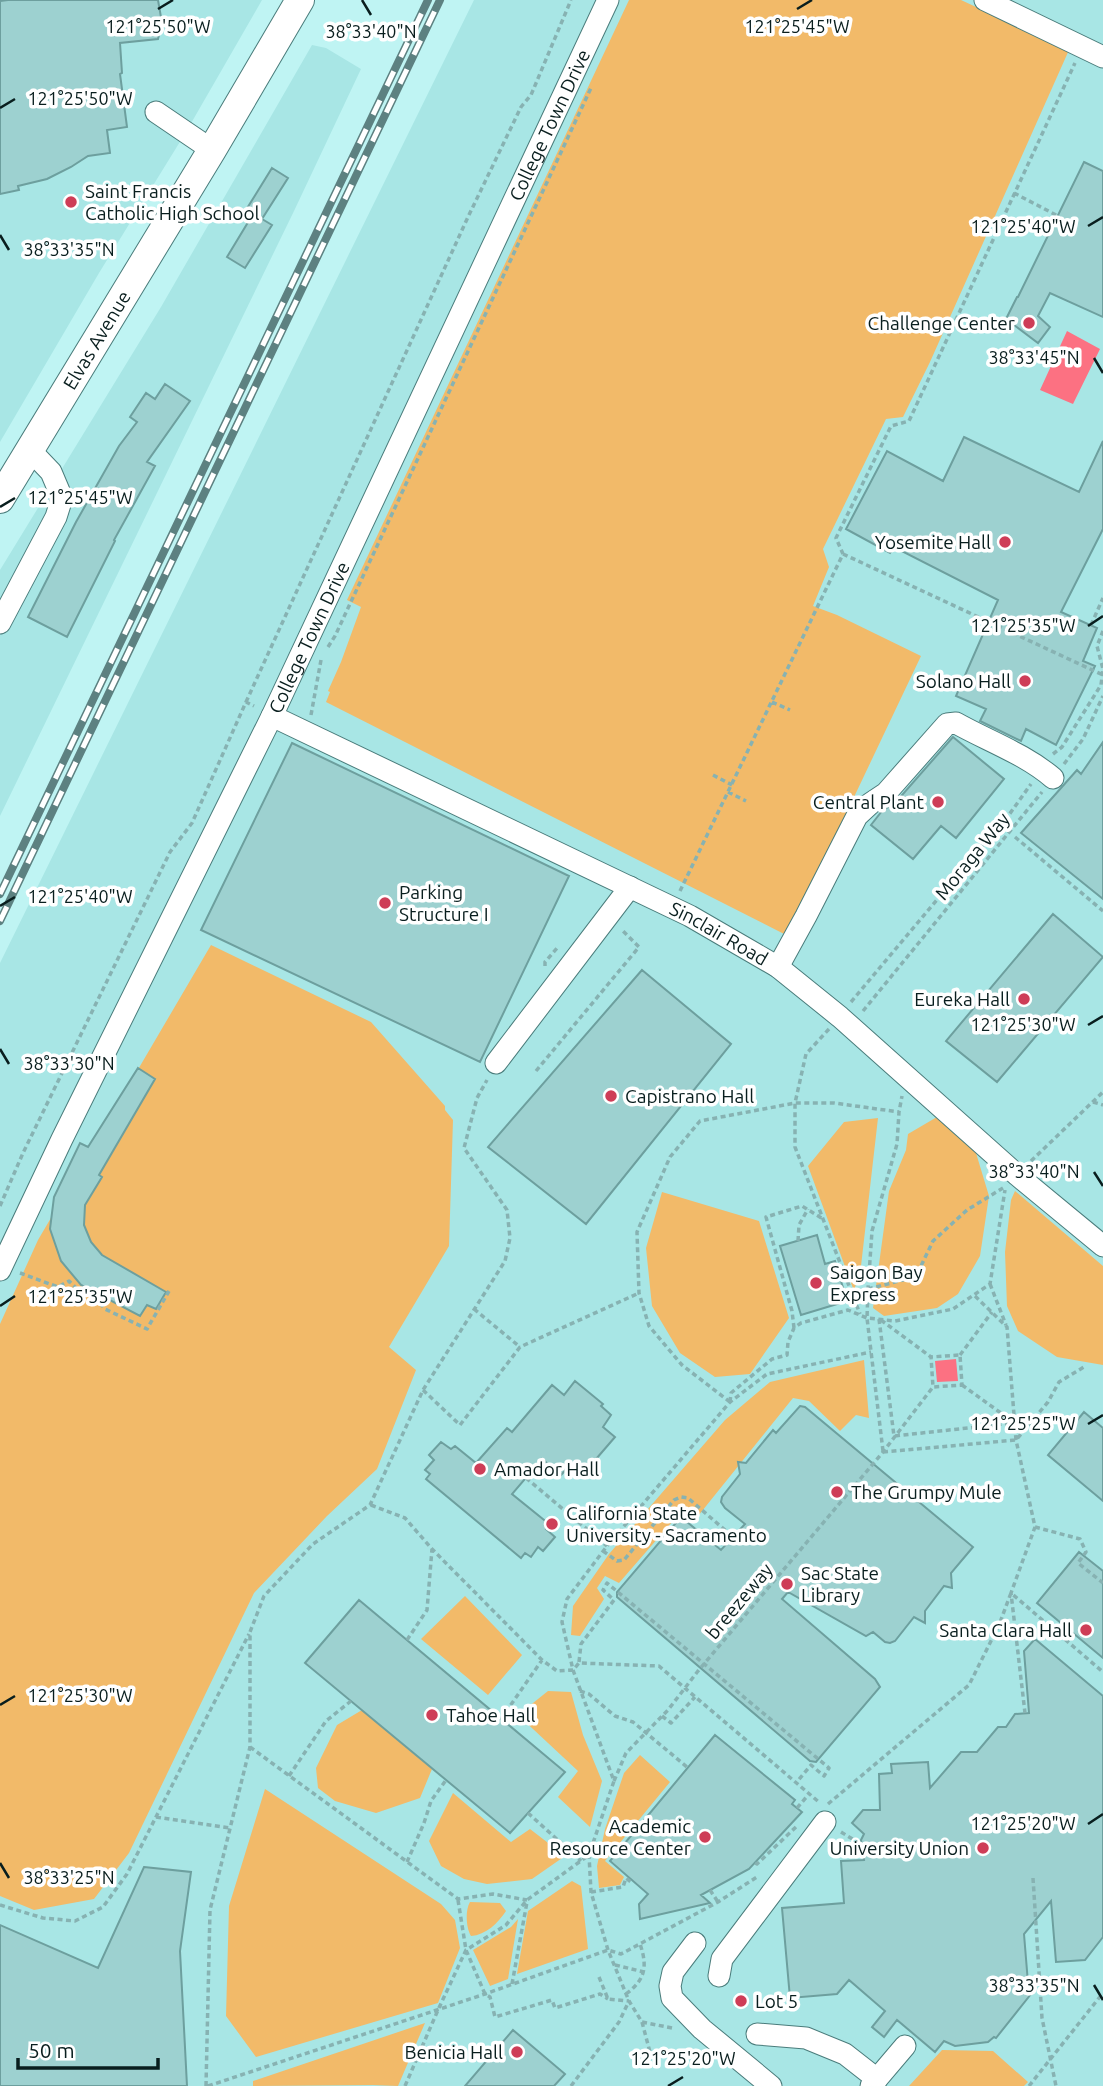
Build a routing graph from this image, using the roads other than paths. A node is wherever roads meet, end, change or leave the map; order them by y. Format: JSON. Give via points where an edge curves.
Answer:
{"nodes":[{"id":1,"x":608,"y":0,"type":"edge"},
{"id":2,"x":985,"y":0,"type":"edge"},
{"id":3,"x":300,"y":1,"type":"edge"},
{"id":4,"x":1103,"y":57,"type":"edge"},
{"id":5,"x":156,"y":111,"type":"dead end"},
{"id":6,"x":212,"y":150,"type":"junction"},
{"id":7,"x":30,"y":450,"type":"junction"},
{"id":8,"x":0,"y":499,"type":"edge"},
{"id":9,"x":0,"y":623,"type":"edge"},
{"id":10,"x":272,"y":716,"type":"junction"},
{"id":11,"x":1044,"y":772,"type":"road end"},
{"id":12,"x":631,"y":887,"type":"junction"},
{"id":13,"x":778,"y":967,"type":"junction"},
{"id":14,"x":496,"y":1063,"type":"road end"},
{"id":15,"x":1103,"y":1246,"type":"edge"},
{"id":16,"x":10,"y":1271,"type":"edge"},
{"id":17,"x":825,"y":1822,"type":"dead end"},
{"id":18,"x":695,"y":1943,"type":"dead end"},
{"id":19,"x":719,"y":1976,"type":"dead end"},
{"id":20,"x":905,"y":2046,"type":"dead end"},
{"id":21,"x":737,"y":2058,"type":"junction"},
{"id":22,"x":874,"y":2082,"type":"edge"},
{"id":23,"x":771,"y":2086,"type":"edge"}],
"edges":[{"from":1,"to":10,"type":"street","name":"College Town Drive"},
{"from":2,"to":4,"type":"street"},
{"from":3,"to":6,"type":"main road","name":"Elvas Avenue"},
{"from":5,"to":6,"type":"street"},
{"from":6,"to":7,"type":"main road","name":"Elvas Avenue"},
{"from":7,"to":8,"type":"main road","name":"Elvas Avenue"},
{"from":7,"to":9,"type":"street","via":[[51,472],[62,499]]},
{"from":10,"to":12,"type":"street","name":"Sinclair Road"},
{"from":10,"to":16,"type":"street","name":"College Town Drive"},
{"from":11,"to":13,"type":"street","via":[[956,723],[947,724],[886,793],[857,816]]},
{"from":12,"to":13,"type":"street","name":"Sinclair Road"},
{"from":12,"to":14,"type":"street"},
{"from":13,"to":15,"type":"street","name":"Sinclair Road","via":[[847,1015],[906,1077]]},
{"from":17,"to":19,"type":"street","via":[[722,1959]]},
{"from":18,"to":21,"type":"street","via":[[673,1972],[671,1998]]},
{"from":20,"to":22,"type":"street"},
{"from":21,"to":22,"type":"street","via":[[763,2026],[845,2054]]},
{"from":21,"to":23,"type":"street"}]}
